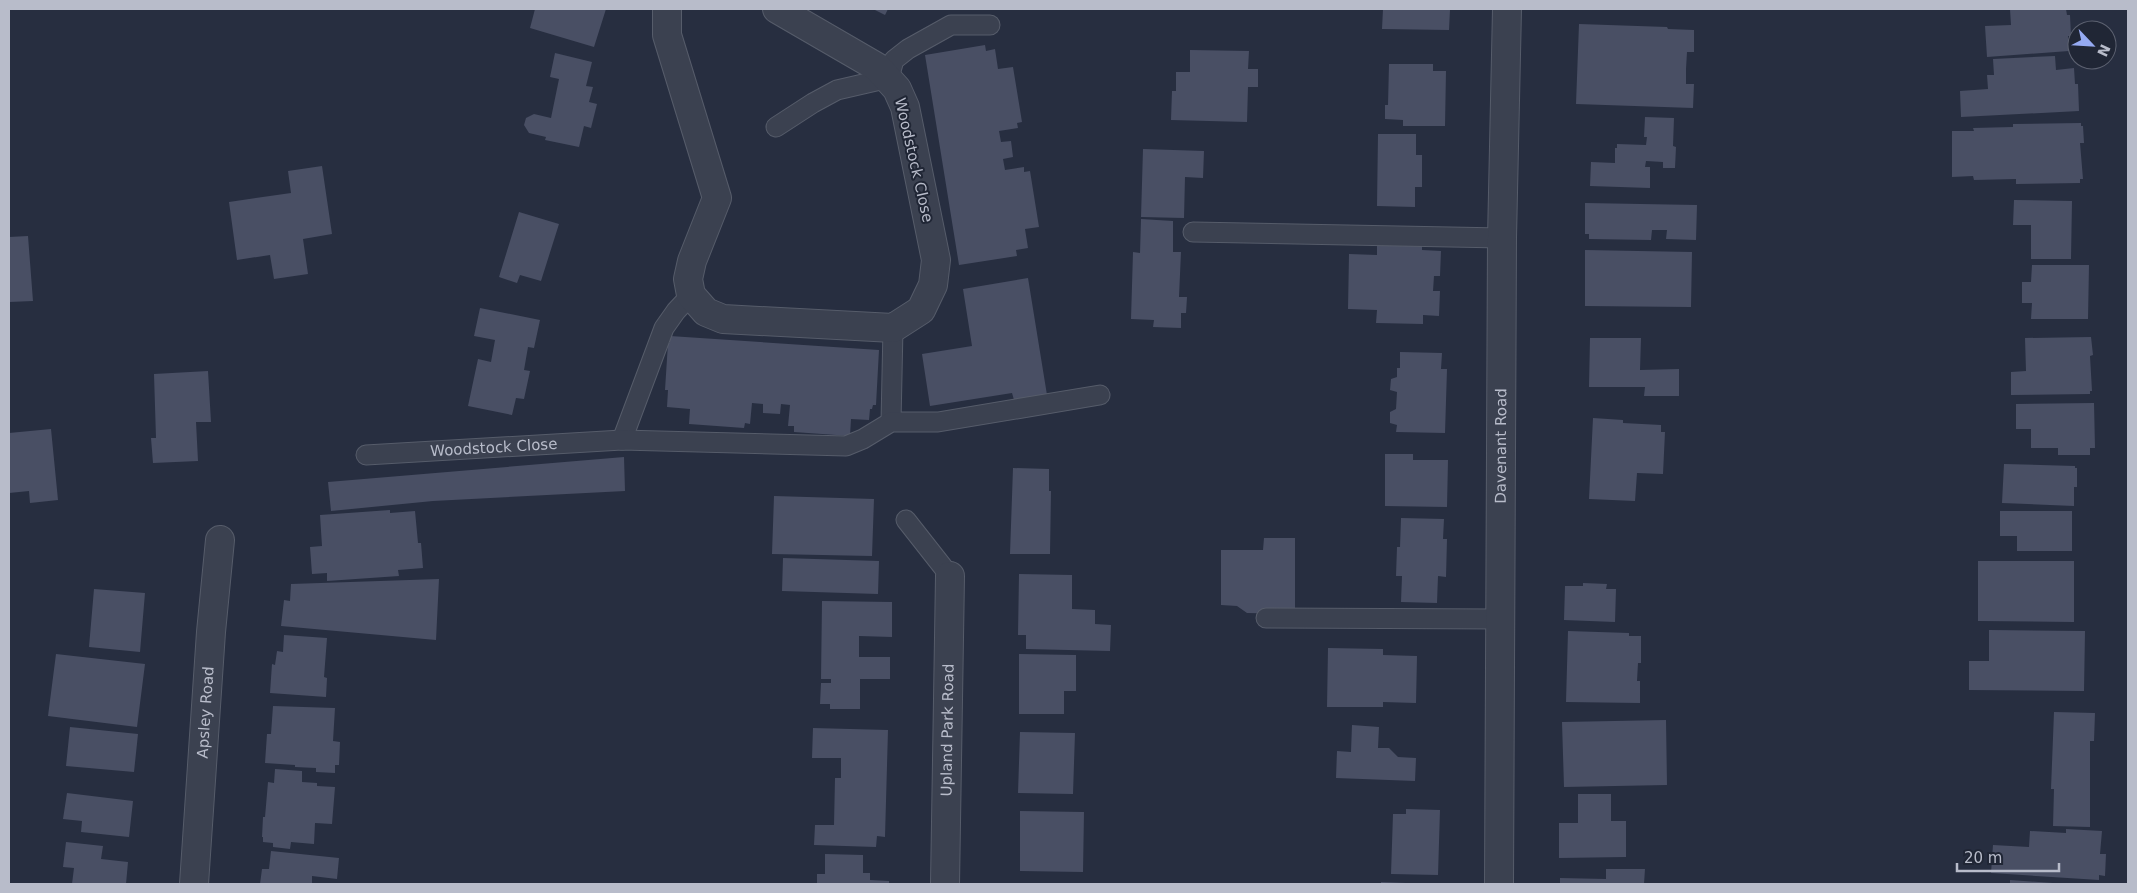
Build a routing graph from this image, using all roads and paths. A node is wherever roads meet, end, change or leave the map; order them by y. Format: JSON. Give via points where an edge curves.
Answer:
{"nodes":[{"id":1,"x":666,"y":9,"type":"edge"},
{"id":2,"x":777,"y":9,"type":"edge"},
{"id":3,"x":1507,"y":9,"type":"edge"},
{"id":4,"x":990,"y":25,"type":"dead end"},
{"id":5,"x":889,"y":78,"type":"junction"},
{"id":6,"x":776,"y":127,"type":"dead end"},
{"id":7,"x":1193,"y":232,"type":"dead end"},
{"id":8,"x":1502,"y":238,"type":"junction"},
{"id":9,"x":691,"y":295,"type":"junction"},
{"id":10,"x":893,"y":328,"type":"junction"},
{"id":11,"x":1100,"y":395,"type":"dead end"},
{"id":12,"x":891,"y":422,"type":"junction"},
{"id":13,"x":622,"y":440,"type":"junction"},
{"id":14,"x":366,"y":455,"type":"dead end"},
{"id":15,"x":906,"y":520,"type":"dead end"},
{"id":16,"x":220,"y":540,"type":"dead end"},
{"id":17,"x":950,"y":576,"type":"joint"},
{"id":18,"x":1266,"y":618,"type":"dead end"},
{"id":19,"x":1501,"y":619,"type":"junction"},
{"id":20,"x":194,"y":884,"type":"edge"},
{"id":21,"x":945,"y":884,"type":"edge"},
{"id":22,"x":1499,"y":884,"type":"edge"}],
"edges":[{"from":1,"to":9,"type":"street","via":[[667,35],[716,198],[692,261],[688,279]]},
{"from":2,"to":5,"type":"street","name":"Woodstock Close","via":[[878,67]]},
{"from":3,"to":8,"type":"street","name":"Davenant Road"},
{"from":4,"to":5,"type":"lane","via":[[950,25],[894,60]]},
{"from":5,"to":6,"type":"lane","via":[[837,90]]},
{"from":5,"to":10,"type":"street","name":"Woodstock Close","via":[[905,107],[936,260],[933,284],[920,310]]},
{"from":7,"to":8,"type":"lane"},
{"from":8,"to":19,"type":"street","name":"Davenant Road"},
{"from":9,"to":10,"type":"street","via":[[706,312],[723,319]]},
{"from":9,"to":13,"type":"lane","via":[[664,328]]},
{"from":10,"to":12,"type":"lane"},
{"from":11,"to":12,"type":"lane","via":[[938,422]]},
{"from":12,"to":13,"type":"lane","name":"Woodstock Close","via":[[846,446]]},
{"from":13,"to":14,"type":"lane","name":"Woodstock Close"},
{"from":15,"to":17,"type":"lane"},
{"from":16,"to":20,"type":"street","name":"Apsley Road"},
{"from":17,"to":21,"type":"street","name":"Upland Park Road"},
{"from":18,"to":19,"type":"lane"},
{"from":19,"to":22,"type":"street","name":"Davenant Road"}]}
